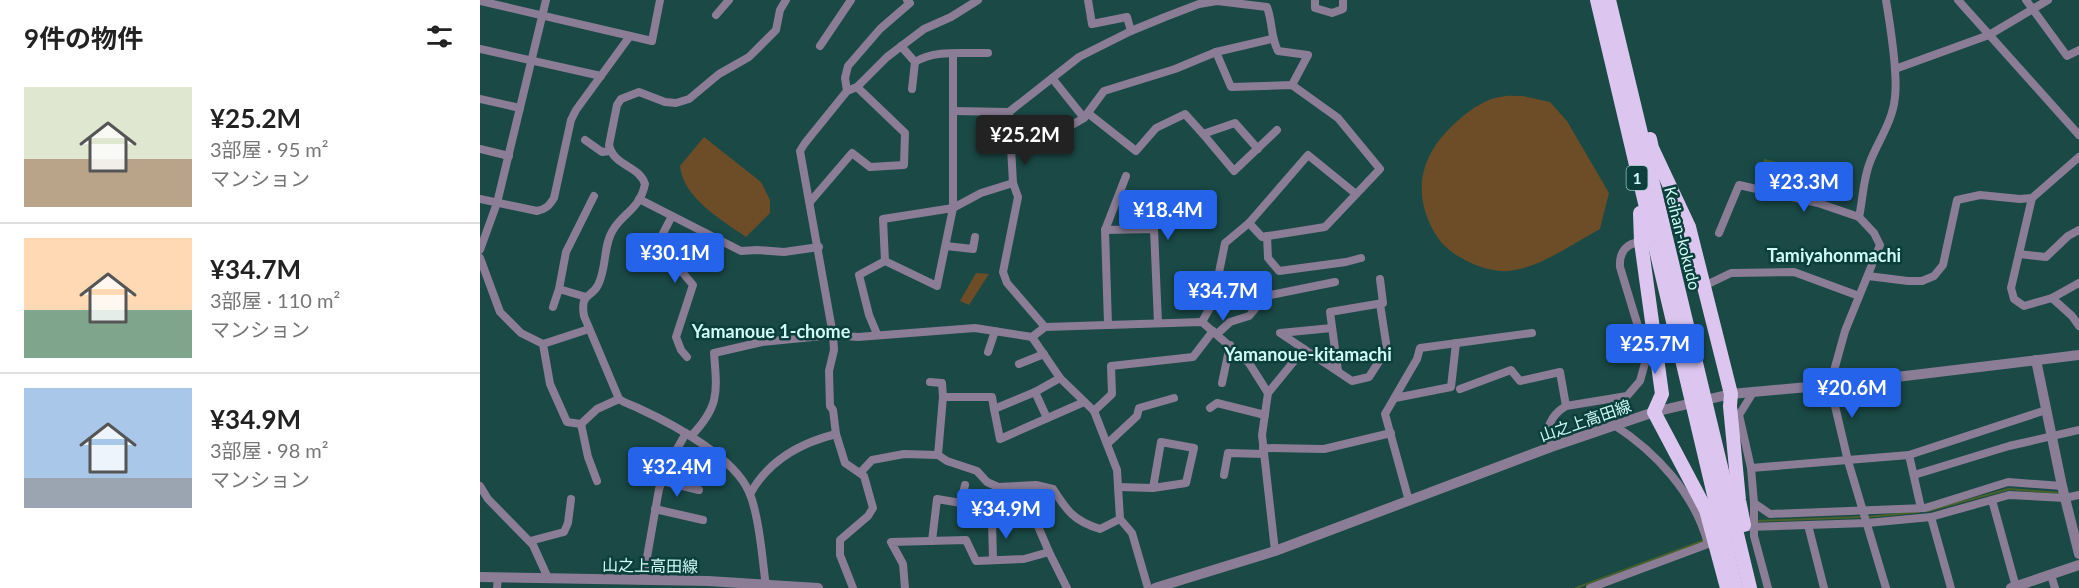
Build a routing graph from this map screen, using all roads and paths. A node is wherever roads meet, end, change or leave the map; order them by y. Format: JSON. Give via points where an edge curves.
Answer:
{"nodes":[{"id":1,"x":546,"y":0,"type":"edge"},
{"id":2,"x":660,"y":0,"type":"edge"},
{"id":3,"x":729,"y":0,"type":"edge"},
{"id":4,"x":786,"y":0,"type":"edge"},
{"id":5,"x":851,"y":0,"type":"edge"},
{"id":6,"x":908,"y":0,"type":"edge"},
{"id":7,"x":978,"y":0,"type":"edge"},
{"id":8,"x":1088,"y":0,"type":"edge"},
{"id":9,"x":1315,"y":0,"type":"edge"},
{"id":10,"x":1343,"y":0,"type":"edge"},
{"id":11,"x":1597,"y":0,"type":"edge"},
{"id":12,"x":1609,"y":0,"type":"edge"},
{"id":13,"x":1886,"y":0,"type":"edge"},
{"id":14,"x":1958,"y":0,"type":"edge"},
{"id":15,"x":2026,"y":0,"type":"edge"},
{"id":16,"x":2048,"y":0,"type":"edge"},
{"id":17,"x":480,"y":1,"type":"edge"},
{"id":18,"x":1205,"y":2,"type":"edge"},
{"id":19,"x":2034,"y":9,"type":"junction"},
{"id":20,"x":716,"y":15,"type":"dead end"},
{"id":21,"x":543,"y":16,"type":"junction"},
{"id":22,"x":1613,"y":16,"type":"junction"},
{"id":23,"x":1131,"y":31,"type":"junction"},
{"id":24,"x":1989,"y":35,"type":"junction"},
{"id":25,"x":630,"y":36,"type":"junction"},
{"id":26,"x":1272,"y":39,"type":"junction"},
{"id":27,"x":820,"y":46,"type":"dead end"},
{"id":28,"x":901,"y":46,"type":"junction"},
{"id":29,"x":480,"y":49,"type":"edge"},
{"id":30,"x":2079,"y":50,"type":"edge"},
{"id":31,"x":1216,"y":52,"type":"junction"},
{"id":32,"x":988,"y":53,"type":"dead end"},
{"id":33,"x":953,"y":54,"type":"junction"},
{"id":34,"x":532,"y":61,"type":"junction"},
{"id":35,"x":915,"y":62,"type":"junction"},
{"id":36,"x":1895,"y":69,"type":"junction"},
{"id":37,"x":601,"y":76,"type":"junction"},
{"id":38,"x":1052,"y":78,"type":"junction"},
{"id":39,"x":1292,"y":85,"type":"junction"},
{"id":40,"x":857,"y":87,"type":"junction"},
{"id":41,"x":912,"y":89,"type":"dead end"},
{"id":42,"x":847,"y":91,"type":"junction"},
{"id":43,"x":480,"y":99,"type":"edge"},
{"id":44,"x":520,"y":108,"type":"junction"},
{"id":45,"x":954,"y":111,"type":"junction"},
{"id":46,"x":1009,"y":112,"type":"junction"},
{"id":47,"x":1087,"y":116,"type":"junction"},
{"id":48,"x":1277,"y":130,"type":"dead end"},
{"id":49,"x":1203,"y":134,"type":"junction"},
{"id":50,"x":2079,"y":135,"type":"edge"},
{"id":51,"x":585,"y":140,"type":"dead end"},
{"id":52,"x":480,"y":149,"type":"edge"},
{"id":53,"x":1258,"y":149,"type":"junction"},
{"id":54,"x":1011,"y":150,"type":"junction"},
{"id":55,"x":610,"y":151,"type":"junction"},
{"id":56,"x":509,"y":156,"type":"junction"},
{"id":57,"x":2079,"y":157,"type":"edge"},
{"id":58,"x":1126,"y":176,"type":"dead end"},
{"id":59,"x":1013,"y":183,"type":"junction"},
{"id":60,"x":1640,"y":187,"type":"junction"},
{"id":61,"x":1356,"y":194,"type":"junction"},
{"id":62,"x":594,"y":196,"type":"dead end"},
{"id":63,"x":2032,"y":198,"type":"junction"},
{"id":64,"x":480,"y":199,"type":"edge"},
{"id":65,"x":639,"y":199,"type":"junction"},
{"id":66,"x":810,"y":202,"type":"junction"},
{"id":67,"x":497,"y":204,"type":"junction"},
{"id":68,"x":953,"y":208,"type":"junction"},
{"id":69,"x":672,"y":216,"type":"junction"},
{"id":70,"x":1859,"y":217,"type":"junction"},
{"id":71,"x":1249,"y":223,"type":"junction"},
{"id":72,"x":1105,"y":230,"type":"junction"},
{"id":73,"x":2079,"y":230,"type":"edge"},
{"id":74,"x":1719,"y":233,"type":"dead end"},
{"id":75,"x":1267,"y":236,"type":"junction"},
{"id":76,"x":975,"y":237,"type":"dead end"},
{"id":77,"x":1641,"y":242,"type":"junction"},
{"id":78,"x":946,"y":246,"type":"junction"},
{"id":79,"x":819,"y":248,"type":"junction"},
{"id":80,"x":480,"y":250,"type":"edge"},
{"id":81,"x":2019,"y":254,"type":"junction"},
{"id":82,"x":480,"y":258,"type":"edge"},
{"id":83,"x":1360,"y":258,"type":"dead end"},
{"id":84,"x":885,"y":261,"type":"junction"},
{"id":85,"x":1868,"y":276,"type":"junction"},
{"id":86,"x":1380,"y":279,"type":"dead end"},
{"id":87,"x":1335,"y":282,"type":"dead end"},
{"id":88,"x":2079,"y":284,"type":"edge"},
{"id":89,"x":1704,"y":286,"type":"junction"},
{"id":90,"x":559,"y":289,"type":"junction"},
{"id":91,"x":1859,"y":296,"type":"junction"},
{"id":92,"x":586,"y":297,"type":"junction"},
{"id":93,"x":2052,"y":298,"type":"junction"},
{"id":94,"x":1380,"y":304,"type":"junction"},
{"id":95,"x":553,"y":308,"type":"dead end"},
{"id":96,"x":1202,"y":322,"type":"junction"},
{"id":97,"x":1158,"y":323,"type":"junction"},
{"id":98,"x":1107,"y":324,"type":"junction"},
{"id":99,"x":2079,"y":326,"type":"edge"},
{"id":100,"x":1045,"y":327,"type":"junction"},
{"id":101,"x":1332,"y":328,"type":"junction"},
{"id":102,"x":589,"y":329,"type":"junction"},
{"id":103,"x":995,"y":331,"type":"junction"},
{"id":104,"x":1215,"y":333,"type":"junction"},
{"id":105,"x":1532,"y":333,"type":"dead end"},
{"id":106,"x":833,"y":334,"type":"junction"},
{"id":107,"x":877,"y":334,"type":"junction"},
{"id":108,"x":1032,"y":337,"type":"junction"},
{"id":109,"x":1456,"y":343,"type":"junction"},
{"id":110,"x":543,"y":344,"type":"junction"},
{"id":111,"x":1230,"y":345,"type":"junction"},
{"id":112,"x":1304,"y":349,"type":"junction"},
{"id":113,"x":988,"y":352,"type":"dead end"},
{"id":114,"x":2078,"y":352,"type":"edge"},
{"id":115,"x":1687,"y":353,"type":"junction"},
{"id":116,"x":1044,"y":354,"type":"junction"},
{"id":117,"x":687,"y":357,"type":"dead end"},
{"id":118,"x":2036,"y":360,"type":"junction"},
{"id":119,"x":1019,"y":364,"type":"dead end"},
{"id":120,"x":1338,"y":371,"type":"junction"},
{"id":121,"x":1060,"y":378,"type":"junction"},
{"id":122,"x":930,"y":382,"type":"dead end"},
{"id":123,"x":1222,"y":383,"type":"dead end"},
{"id":124,"x":1830,"y":385,"type":"junction"},
{"id":125,"x":1460,"y":389,"type":"dead end"},
{"id":126,"x":1754,"y":391,"type":"junction"},
{"id":127,"x":1035,"y":393,"type":"junction"},
{"id":128,"x":1268,"y":393,"type":"junction"},
{"id":129,"x":1731,"y":394,"type":"junction"},
{"id":130,"x":943,"y":397,"type":"junction"},
{"id":131,"x":1174,"y":398,"type":"dead end"},
{"id":132,"x":1395,"y":398,"type":"junction"},
{"id":133,"x":619,"y":399,"type":"junction"},
{"id":134,"x":1084,"y":402,"type":"junction"},
{"id":135,"x":1566,"y":406,"type":"junction"},
{"id":136,"x":1210,"y":408,"type":"dead end"},
{"id":137,"x":994,"y":409,"type":"junction"},
{"id":138,"x":2046,"y":410,"type":"junction"},
{"id":139,"x":1094,"y":411,"type":"junction"},
{"id":140,"x":1654,"y":412,"type":"junction"},
{"id":141,"x":1265,"y":415,"type":"junction"},
{"id":142,"x":1047,"y":418,"type":"junction"},
{"id":143,"x":581,"y":424,"type":"junction"},
{"id":144,"x":1614,"y":425,"type":"junction"},
{"id":145,"x":2079,"y":430,"type":"edge"},
{"id":146,"x":1391,"y":433,"type":"junction"},
{"id":147,"x":836,"y":434,"type":"junction"},
{"id":148,"x":689,"y":435,"type":"junction"},
{"id":149,"x":2052,"y":437,"type":"junction"},
{"id":150,"x":1107,"y":444,"type":"junction"},
{"id":151,"x":1551,"y":447,"type":"junction"},
{"id":152,"x":1264,"y":451,"type":"junction"},
{"id":153,"x":938,"y":455,"type":"junction"},
{"id":154,"x":1909,"y":456,"type":"junction"},
{"id":155,"x":1848,"y":460,"type":"junction"},
{"id":156,"x":1751,"y":468,"type":"junction"},
{"id":157,"x":860,"y":473,"type":"junction"},
{"id":158,"x":1224,"y":475,"type":"dead end"},
{"id":159,"x":1914,"y":475,"type":"junction"},
{"id":160,"x":597,"y":481,"type":"dead end"},
{"id":161,"x":662,"y":481,"type":"junction"},
{"id":162,"x":965,"y":485,"type":"dead end"},
{"id":163,"x":480,"y":486,"type":"edge"},
{"id":164,"x":2062,"y":486,"type":"junction"},
{"id":165,"x":1118,"y":487,"type":"junction"},
{"id":166,"x":1153,"y":488,"type":"junction"},
{"id":167,"x":699,"y":490,"type":"dead end"},
{"id":168,"x":750,"y":494,"type":"junction"},
{"id":169,"x":2079,"y":495,"type":"edge"},
{"id":170,"x":2065,"y":498,"type":"junction"},
{"id":171,"x":571,"y":499,"type":"dead end"},
{"id":172,"x":1992,"y":500,"type":"junction"},
{"id":173,"x":1410,"y":501,"type":"junction"},
{"id":174,"x":1754,"y":503,"type":"junction"},
{"id":175,"x":1921,"y":508,"type":"junction"},
{"id":176,"x":656,"y":509,"type":"junction"},
{"id":177,"x":1863,"y":511,"type":"junction"},
{"id":178,"x":1812,"y":513,"type":"junction"},
{"id":179,"x":1034,"y":517,"type":"dead end"},
{"id":180,"x":1931,"y":517,"type":"junction"},
{"id":181,"x":1120,"y":519,"type":"junction"},
{"id":182,"x":703,"y":520,"type":"dead end"},
{"id":183,"x":992,"y":520,"type":"dead end"},
{"id":184,"x":1867,"y":523,"type":"junction"},
{"id":185,"x":1812,"y":524,"type":"junction"},
{"id":186,"x":1752,"y":527,"type":"junction"},
{"id":187,"x":932,"y":541,"type":"junction"},
{"id":188,"x":530,"y":542,"type":"junction"},
{"id":189,"x":1275,"y":550,"type":"junction"},
{"id":190,"x":1049,"y":552,"type":"junction"},
{"id":191,"x":2079,"y":554,"type":"edge"},
{"id":192,"x":993,"y":560,"type":"junction"},
{"id":193,"x":2079,"y":565,"type":"edge"},
{"id":194,"x":1738,"y":569,"type":"junction"},
{"id":195,"x":2051,"y":575,"type":"junction"},
{"id":196,"x":480,"y":577,"type":"edge"},
{"id":197,"x":548,"y":578,"type":"junction"},
{"id":198,"x":643,"y":580,"type":"junction"},
{"id":199,"x":708,"y":581,"type":"junction"},
{"id":200,"x":498,"y":583,"type":"edge"},
{"id":201,"x":628,"y":584,"type":"edge"},
{"id":202,"x":766,"y":586,"type":"edge"},
{"id":203,"x":2013,"y":587,"type":"edge"},
{"id":204,"x":722,"y":588,"type":"edge"},
{"id":205,"x":818,"y":588,"type":"edge"},
{"id":206,"x":853,"y":588,"type":"edge"},
{"id":207,"x":905,"y":588,"type":"edge"},
{"id":208,"x":1067,"y":588,"type":"edge"},
{"id":209,"x":1148,"y":588,"type":"edge"},
{"id":210,"x":1155,"y":588,"type":"edge"},
{"id":211,"x":1590,"y":588,"type":"edge"},
{"id":212,"x":1727,"y":588,"type":"edge"},
{"id":213,"x":1736,"y":588,"type":"edge"},
{"id":214,"x":1750,"y":588,"type":"edge"},
{"id":215,"x":1757,"y":588,"type":"edge"},
{"id":216,"x":1768,"y":588,"type":"edge"},
{"id":217,"x":1824,"y":588,"type":"edge"},
{"id":218,"x":1886,"y":588,"type":"edge"},
{"id":219,"x":1951,"y":588,"type":"edge"},
{"id":220,"x":2055,"y":588,"type":"edge"}],
"edges":[{"from":1,"to":21,"type":"street"},
{"from":2,"to":25,"type":"street","via":[[652,41]]},
{"from":3,"to":20,"type":"street"},
{"from":4,"to":55,"type":"street","via":[[776,30],[749,57],[719,74],[689,99],[665,102],[639,92],[621,99]]},
{"from":5,"to":27,"type":"street"},
{"from":6,"to":42,"type":"street","via":[[910,3],[880,29],[848,66]]},
{"from":7,"to":28,"type":"street"},
{"from":8,"to":23,"type":"street","via":[[1092,24],[1127,17]]},
{"from":9,"to":10,"type":"street","via":[[1315,8],[1332,13],[1343,9]]},
{"from":11,"to":60,"type":"highway","name":"Keihan-kokudo","number":"1"},
{"from":12,"to":22,"type":"highway","name":"Keihan-kokudo","number":"1"},
{"from":13,"to":36,"type":"street"},
{"from":14,"to":24,"type":"street"},
{"from":15,"to":19,"type":"street"},
{"from":16,"to":19,"type":"street"},
{"from":17,"to":21,"type":"street"},
{"from":18,"to":23,"type":"street"},
{"from":18,"to":26,"type":"street","via":[[1267,7]]},
{"from":19,"to":24,"type":"street"},
{"from":19,"to":30,"type":"street","via":[[2067,56]]},
{"from":21,"to":25,"type":"street"},
{"from":21,"to":34,"type":"street"},
{"from":22,"to":89,"type":"highway","via":[[1632,65],[1652,148],[1689,227]]},
{"from":22,"to":115,"type":"highway","name":"Keihan-kokudo","number":"1"},
{"from":23,"to":38,"type":"street","via":[[1078,57]]},
{"from":24,"to":36,"type":"street"},
{"from":24,"to":50,"type":"street"},
{"from":25,"to":37,"type":"street"},
{"from":26,"to":31,"type":"street"},
{"from":26,"to":39,"type":"street","via":[[1278,51],[1308,55]]},
{"from":28,"to":35,"type":"street"},
{"from":28,"to":40,"type":"street"},
{"from":29,"to":34,"type":"street"},
{"from":31,"to":39,"type":"street","via":[[1231,87]]},
{"from":31,"to":47,"type":"street","via":[[1104,92]]},
{"from":32,"to":33,"type":"street"},
{"from":33,"to":35,"type":"street","via":[[923,57]]},
{"from":33,"to":45,"type":"street"},
{"from":34,"to":37,"type":"street"},
{"from":34,"to":44,"type":"street"},
{"from":35,"to":41,"type":"street"},
{"from":36,"to":70,"type":"street","via":[[1896,97],[1890,121],[1868,169]]},
{"from":37,"to":67,"type":"street","via":[[571,120],[549,206],[537,211]]},
{"from":38,"to":46,"type":"street"},
{"from":38,"to":47,"type":"street"},
{"from":39,"to":61,"type":"street","via":[[1338,118],[1380,169]]},
{"from":40,"to":42,"type":"street"},
{"from":40,"to":66,"type":"street","via":[[905,133],[904,165],[870,168],[852,153]]},
{"from":42,"to":66,"type":"street","via":[[800,151]]},
{"from":43,"to":44,"type":"street"},
{"from":44,"to":56,"type":"street"},
{"from":45,"to":46,"type":"street"},
{"from":45,"to":68,"type":"street"},
{"from":46,"to":54,"type":"street"},
{"from":47,"to":49,"type":"street","via":[[1136,151],[1149,133],[1185,114]]},
{"from":47,"to":54,"type":"street","via":[[1034,147]]},
{"from":48,"to":53,"type":"street"},
{"from":49,"to":53,"type":"street","via":[[1235,123]]},
{"from":49,"to":53,"type":"street","via":[[1234,171]]},
{"from":51,"to":55,"type":"street","via":[[602,152]]},
{"from":52,"to":56,"type":"street"},
{"from":54,"to":59,"type":"street"},
{"from":55,"to":65,"type":"street","via":[[644,180]]},
{"from":56,"to":67,"type":"street"},
{"from":57,"to":63,"type":"street"},
{"from":58,"to":72,"type":"street"},
{"from":59,"to":68,"type":"street","via":[[981,193]]},
{"from":59,"to":100,"type":"street","via":[[1018,197],[1003,272],[1007,283]]},
{"from":60,"to":77,"type":"highway","number":"1"},
{"from":60,"to":115,"type":"highway","name":"Keihan-kokudo","number":"1"},
{"from":61,"to":71,"type":"street","via":[[1308,155]]},
{"from":61,"to":75,"type":"street","via":[[1325,227]]},
{"from":62,"to":90,"type":"street","via":[[566,252]]},
{"from":63,"to":81,"type":"street"},
{"from":63,"to":85,"type":"street","via":[[1980,195],[1956,200],[1943,265],[1934,276],[1908,282]]},
{"from":64,"to":67,"type":"street"},
{"from":65,"to":69,"type":"street"},
{"from":65,"to":92,"type":"street","via":[[613,230],[598,286]]},
{"from":66,"to":79,"type":"street"},
{"from":67,"to":80,"type":"street"},
{"from":68,"to":78,"type":"street"},
{"from":68,"to":84,"type":"street","via":[[883,219]]},
{"from":69,"to":79,"type":"street","via":[[741,251]]},
{"from":69,"to":117,"type":"street","via":[[658,243],[693,285],[676,336]]},
{"from":70,"to":74,"type":"street","via":[[1739,185]]},
{"from":70,"to":85,"type":"street","via":[[1880,245]]},
{"from":71,"to":75,"type":"street","via":[[1262,237]]},
{"from":71,"to":96,"type":"street","via":[[1225,243],[1213,302]]},
{"from":72,"to":97,"type":"street","via":[[1154,229]]},
{"from":72,"to":98,"type":"street"},
{"from":73,"to":81,"type":"street","via":[[2046,257]]},
{"from":75,"to":83,"type":"street","via":[[1268,258],[1280,271]]},
{"from":76,"to":78,"type":"street","via":[[973,249]]},
{"from":77,"to":135,"type":"street","via":[[1624,248],[1619,258],[1644,346],[1640,381],[1627,396]]},
{"from":77,"to":140,"type":"highway","number":"1","via":[[1662,394]]},
{"from":78,"to":84,"type":"street","via":[[936,286]]},
{"from":79,"to":106,"type":"street"},
{"from":81,"to":93,"type":"street","via":[[2011,288],[2014,299],[2024,306]]},
{"from":82,"to":110,"type":"street","via":[[501,312],[521,333]]},
{"from":84,"to":107,"type":"street","via":[[859,275]]},
{"from":85,"to":91,"type":"street"},
{"from":86,"to":94,"type":"street"},
{"from":87,"to":104,"type":"street","via":[[1266,296],[1249,316],[1230,322]]},
{"from":88,"to":93,"type":"street"},
{"from":89,"to":91,"type":"street","via":[[1731,273],[1794,272]]},
{"from":89,"to":129,"type":"highway"},
{"from":90,"to":92,"type":"street"},
{"from":90,"to":95,"type":"street"},
{"from":91,"to":124,"type":"street"},
{"from":92,"to":102,"type":"street","via":[[582,306]]},
{"from":93,"to":99,"type":"street"},
{"from":94,"to":101,"type":"street","via":[[1329,312]]},
{"from":94,"to":120,"type":"street","via":[[1387,349],[1369,377],[1352,381]]},
{"from":96,"to":97,"type":"street"},
{"from":96,"to":104,"type":"street"},
{"from":97,"to":98,"type":"street"},
{"from":98,"to":100,"type":"street"},
{"from":100,"to":108,"type":"street"},
{"from":101,"to":112,"type":"street","via":[[1280,333]]},
{"from":101,"to":120,"type":"street"},
{"from":102,"to":110,"type":"street"},
{"from":102,"to":133,"type":"street"},
{"from":103,"to":107,"type":"street","via":[[975,328]]},
{"from":103,"to":108,"type":"street"},
{"from":103,"to":113,"type":"street"},
{"from":104,"to":111,"type":"street"},
{"from":104,"to":139,"type":"street","via":[[1193,357],[1110,366],[1112,394]]},
{"from":105,"to":109,"type":"street"},
{"from":106,"to":107,"type":"street"},
{"from":106,"to":147,"type":"street","via":[[830,406]]},
{"from":106,"to":148,"type":"street","via":[[762,342],[714,353],[716,398],[702,424]]},
{"from":108,"to":116,"type":"street"},
{"from":109,"to":132,"type":"street","via":[[1420,348],[1418,359]]},
{"from":109,"to":132,"type":"street","via":[[1451,387]]},
{"from":110,"to":143,"type":"street","via":[[550,384],[567,422]]},
{"from":111,"to":123,"type":"street"},
{"from":111,"to":128,"type":"street","via":[[1249,363]]},
{"from":112,"to":120,"type":"street"},
{"from":112,"to":128,"type":"street"},
{"from":114,"to":118,"type":"street","name":"山之上高田線"},
{"from":115,"to":194,"type":"highway","name":"Keihan-kokudo","number":"1"},
{"from":116,"to":119,"type":"street"},
{"from":116,"to":121,"type":"street"},
{"from":118,"to":124,"type":"street","name":"山之上高田線"},
{"from":118,"to":138,"type":"street"},
{"from":121,"to":127,"type":"street"},
{"from":121,"to":134,"type":"street"},
{"from":122,"to":130,"type":"street","via":[[942,383]]},
{"from":124,"to":126,"type":"street","name":"山之上高田線"},
{"from":124,"to":155,"type":"street"},
{"from":125,"to":135,"type":"street","via":[[1511,370],[1520,381],[1560,372]]},
{"from":126,"to":129,"type":"street","name":"山之上高田線"},
{"from":126,"to":156,"type":"street","via":[[1739,416]]},
{"from":127,"to":137,"type":"street"},
{"from":127,"to":142,"type":"street"},
{"from":128,"to":141,"type":"street"},
{"from":129,"to":140,"type":"street","name":"山之上高田線"},
{"from":129,"to":215,"type":"highway","via":[[1739,500]]},
{"from":130,"to":137,"type":"street","via":[[992,397]]},
{"from":130,"to":153,"type":"street"},
{"from":131,"to":150,"type":"street","via":[[1139,408],[1137,416]]},
{"from":132,"to":146,"type":"street","via":[[1385,414]]},
{"from":133,"to":143,"type":"street"},
{"from":133,"to":148,"type":"street"},
{"from":134,"to":139,"type":"street"},
{"from":134,"to":142,"type":"street"},
{"from":135,"to":151,"type":"street","via":[[1550,422],[1547,432]]},
{"from":136,"to":141,"type":"street","via":[[1217,403]]},
{"from":137,"to":142,"type":"street","via":[[1000,439]]},
{"from":138,"to":149,"type":"street"},
{"from":138,"to":154,"type":"street"},
{"from":139,"to":150,"type":"street"},
{"from":140,"to":144,"type":"street","name":"山之上高田線"},
{"from":140,"to":212,"type":"highway","via":[[1706,510]]},
{"from":141,"to":152,"type":"street"},
{"from":143,"to":160,"type":"street"},
{"from":144,"to":151,"type":"street","name":"山之上高田線"},
{"from":144,"to":211,"type":"street","via":[[1637,440],[1683,490],[1708,544]]},
{"from":145,"to":149,"type":"street"},
{"from":146,"to":152,"type":"street","via":[[1324,449]]},
{"from":146,"to":173,"type":"street"},
{"from":147,"to":157,"type":"street","via":[[845,463]]},
{"from":147,"to":168,"type":"street","via":[[791,451],[757,481]]},
{"from":148,"to":161,"type":"street","via":[[669,463]]},
{"from":148,"to":168,"type":"street","via":[[736,473]]},
{"from":149,"to":159,"type":"street"},
{"from":149,"to":164,"type":"street"},
{"from":150,"to":165,"type":"street","via":[[1117,470]]},
{"from":151,"to":173,"type":"street","name":"山之上高田線"},
{"from":152,"to":158,"type":"street","via":[[1228,453]]},
{"from":152,"to":189,"type":"street"},
{"from":153,"to":157,"type":"street","via":[[903,454],[872,460]]},
{"from":153,"to":181,"type":"street","via":[[977,471],[998,487],[1036,485],[1053,489],[1066,511],[1082,524],[1100,529]]},
{"from":154,"to":155,"type":"street"},
{"from":154,"to":159,"type":"street"},
{"from":155,"to":156,"type":"street"},
{"from":155,"to":177,"type":"street"},
{"from":156,"to":174,"type":"street"},
{"from":157,"to":206,"type":"street","via":[[869,487],[873,508],[840,540],[840,555]]},
{"from":159,"to":175,"type":"street"},
{"from":161,"to":167,"type":"street"},
{"from":161,"to":176,"type":"street"},
{"from":162,"to":187,"type":"street","via":[[961,503],[937,499]]},
{"from":163,"to":188,"type":"street"},
{"from":164,"to":170,"type":"street"},
{"from":164,"to":175,"type":"street","via":[[2008,482]]},
{"from":165,"to":166,"type":"street"},
{"from":165,"to":181,"type":"street"},
{"from":166,"to":166,"type":"street","via":[[1186,483],[1194,448],[1161,442]]},
{"from":168,"to":202,"type":"street"},
{"from":169,"to":170,"type":"street"},
{"from":170,"to":172,"type":"street","via":[[2008,495]]},
{"from":170,"to":191,"type":"street"},
{"from":171,"to":188,"type":"street","via":[[564,532]]},
{"from":172,"to":180,"type":"street"},
{"from":172,"to":203,"type":"street"},
{"from":173,"to":189,"type":"street","name":"山之上高田線"},
{"from":174,"to":178,"type":"street","via":[[1770,514]]},
{"from":174,"to":186,"type":"street"},
{"from":175,"to":177,"type":"street"},
{"from":176,"to":182,"type":"street"},
{"from":176,"to":198,"type":"street"},
{"from":177,"to":178,"type":"street"},
{"from":177,"to":184,"type":"street"},
{"from":178,"to":185,"type":"street"},
{"from":179,"to":190,"type":"street"},
{"from":180,"to":184,"type":"street"},
{"from":180,"to":219,"type":"street"},
{"from":181,"to":209,"type":"street","via":[[1132,533]]},
{"from":183,"to":192,"type":"street"},
{"from":184,"to":185,"type":"street"},
{"from":184,"to":218,"type":"street"},
{"from":185,"to":186,"type":"street"},
{"from":185,"to":217,"type":"street"},
{"from":186,"to":216,"type":"street"},
{"from":187,"to":192,"type":"street","via":[[966,540],[976,561]]},
{"from":187,"to":207,"type":"street","via":[[891,542],[903,564]]},
{"from":188,"to":197,"type":"street"},
{"from":189,"to":210,"type":"street","name":"山之上高田線"},
{"from":190,"to":192,"type":"street","via":[[1024,559]]},
{"from":190,"to":208,"type":"street"},
{"from":193,"to":195,"type":"street"},
{"from":194,"to":213,"type":"highway","name":"Keihan-kokudo","number":"1"},
{"from":194,"to":214,"type":"highway","name":"Keihan-kokudo","number":"1"},
{"from":195,"to":203,"type":"street"},
{"from":195,"to":220,"type":"street"},
{"from":196,"to":200,"type":"street","name":"山之上高田線"},
{"from":197,"to":200,"type":"street","name":"山之上高田線"},
{"from":197,"to":201,"type":"street","name":"山之上高田線"},
{"from":198,"to":199,"type":"street","name":"山之上高田線"},
{"from":198,"to":201,"type":"street","name":"山之上高田線"},
{"from":199,"to":202,"type":"street","name":"山之上高田線"},
{"from":199,"to":204,"type":"street"},
{"from":202,"to":205,"type":"street","name":"山之上高田線"}]}
